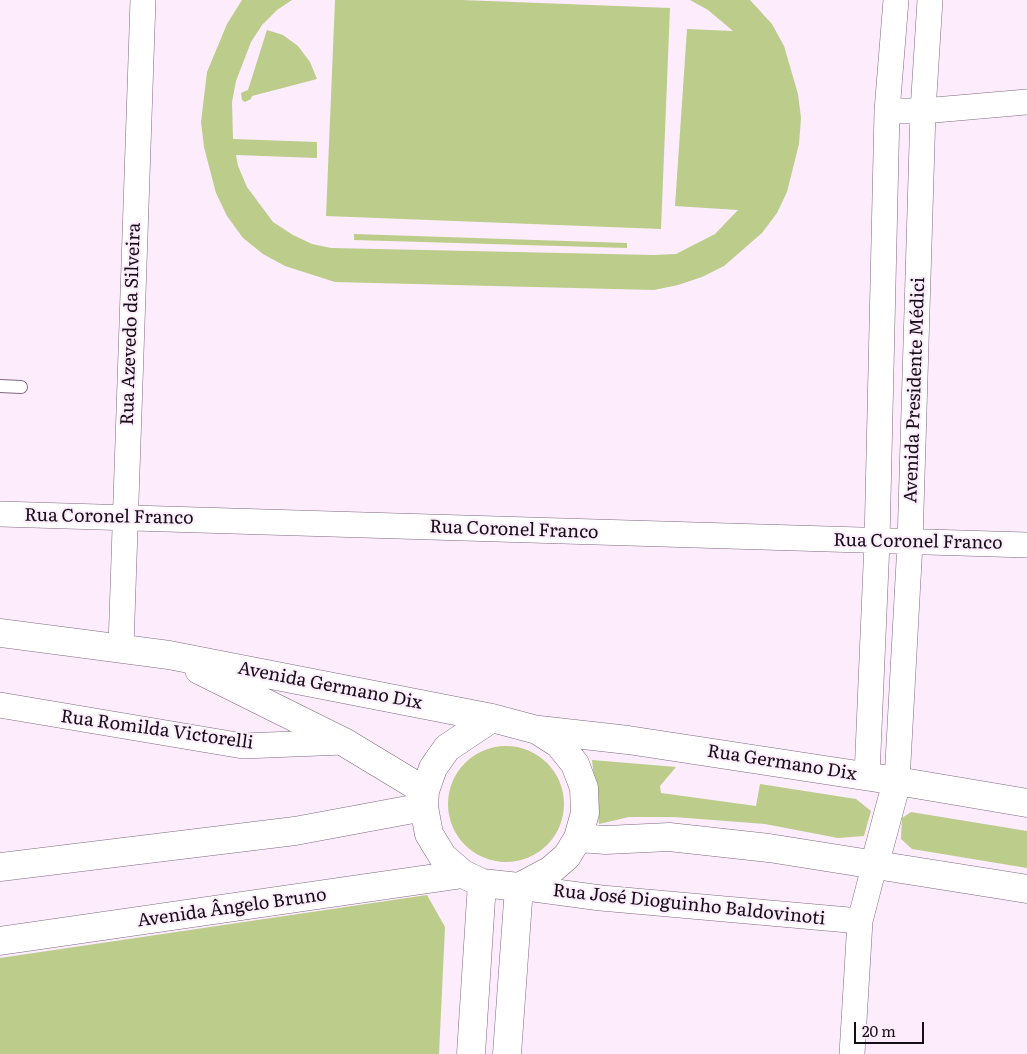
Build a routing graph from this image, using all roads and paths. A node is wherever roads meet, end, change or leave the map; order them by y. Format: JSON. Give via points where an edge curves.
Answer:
{"nodes":[{"id":1,"x":143,"y":0,"type":"edge"},
{"id":2,"x":896,"y":0,"type":"edge"},
{"id":3,"x":930,"y":0,"type":"edge"},
{"id":4,"x":1027,"y":102,"type":"edge"},
{"id":5,"x":887,"y":111,"type":"junction"},
{"id":6,"x":923,"y":111,"type":"junction"},
{"id":7,"x":884,"y":314,"type":"junction"},
{"id":8,"x":918,"y":315,"type":"junction"},
{"id":9,"x":0,"y":386,"type":"edge"},
{"id":10,"x":21,"y":387,"type":"dead end"},
{"id":11,"x":0,"y":514,"type":"edge"},
{"id":12,"x":124,"y":516,"type":"junction"},
{"id":13,"x":877,"y":542,"type":"junction"},
{"id":14,"x":910,"y":542,"type":"junction"},
{"id":15,"x":1027,"y":545,"type":"edge"},
{"id":16,"x":0,"y":634,"type":"edge"},
{"id":17,"x":121,"y":647,"type":"junction"},
{"id":18,"x":169,"y":655,"type":"junction"},
{"id":19,"x":0,"y":705,"type":"edge"},
{"id":20,"x":492,"y":718,"type":"junction"},
{"id":21,"x":537,"y":730,"type":"junction"},
{"id":22,"x":344,"y":742,"type":"junction"},
{"id":23,"x":867,"y":776,"type":"junction"},
{"id":24,"x":897,"y":781,"type":"junction"},
{"id":25,"x":425,"y":799,"type":"junction"},
{"id":26,"x":1027,"y":803,"type":"edge"},
{"id":27,"x":578,"y":838,"type":"junction"},
{"id":28,"x":875,"y":864,"type":"junction"},
{"id":29,"x":0,"y":867,"type":"edge"},
{"id":30,"x":473,"y":878,"type":"junction"},
{"id":31,"x":519,"y":887,"type":"junction"},
{"id":32,"x":1027,"y":889,"type":"edge"},
{"id":33,"x":860,"y":921,"type":"junction"},
{"id":34,"x":0,"y":941,"type":"edge"},
{"id":35,"x":470,"y":1054,"type":"edge"},
{"id":36,"x":507,"y":1054,"type":"edge"},
{"id":37,"x":852,"y":1054,"type":"edge"}],
"edges":[{"from":1,"to":12,"type":"street","name":"Rua Azevedo da Silveira"},
{"from":2,"to":5,"type":"street","name":"Avenida Presidente Médici"},
{"from":3,"to":6,"type":"street","name":"Avenida Presidente Médici"},
{"from":4,"to":6,"type":"street"},
{"from":5,"to":6,"type":"street"},
{"from":5,"to":7,"type":"street","name":"Avenida Presidente Médici"},
{"from":6,"to":8,"type":"street","name":"Avenida Presidente Médici"},
{"from":7,"to":8,"type":"street"},
{"from":7,"to":13,"type":"street","name":"Avenida Presidente Médici"},
{"from":8,"to":14,"type":"street","name":"Avenida Presidente Médici"},
{"from":9,"to":10,"type":"lane"},
{"from":11,"to":12,"type":"street","name":"Rua Coronel Franco"},
{"from":12,"to":13,"type":"street","name":"Rua Coronel Franco"},
{"from":12,"to":17,"type":"street","name":"Rua Azevedo da Silveira"},
{"from":13,"to":14,"type":"street","name":"Rua Coronel Franco"},
{"from":13,"to":23,"type":"street","name":"Avenida Presidente Médici"},
{"from":14,"to":15,"type":"street","name":"Rua Coronel Franco"},
{"from":14,"to":24,"type":"street","name":"Avenida Presidente Médici"},
{"from":16,"to":17,"type":"main road","name":"Avenida Germano Dix"},
{"from":17,"to":18,"type":"main road","name":"Avenida Germano Dix"},
{"from":18,"to":20,"type":"main road","name":"Avenida Germano Dix"},
{"from":18,"to":22,"type":"main road","name":"Avenida Germano Dix"},
{"from":19,"to":22,"type":"street","name":"Rua Romilda Victorelli","via":[[244,746]]},
{"from":20,"to":21,"type":"main road"},
{"from":20,"to":25,"type":"main road","via":[[447,748],[433,768]]},
{"from":21,"to":23,"type":"main road","name":"Rua Germano Dix","via":[[628,740]]},
{"from":21,"to":27,"type":"main road","via":[[559,744],[575,764],[584,788],[585,814]]},
{"from":22,"to":25,"type":"main road","name":"Avenida Germano Dix"},
{"from":23,"to":24,"type":"main road","name":"Rua Germano Dix"},
{"from":24,"to":26,"type":"main road","name":"Rua Germano Dix"},
{"from":24,"to":28,"type":"main road"},
{"from":25,"to":29,"type":"main road","via":[[295,831]]},
{"from":25,"to":30,"type":"main road","via":[[429,834],[443,857]]},
{"from":27,"to":28,"type":"main road","via":[[669,837]]},
{"from":27,"to":31,"type":"main road","via":[[567,856],[552,870]]},
{"from":28,"to":32,"type":"main road"},
{"from":28,"to":33,"type":"street"},
{"from":30,"to":31,"type":"main road"},
{"from":30,"to":34,"type":"main road","name":"Avenida Ângelo Bruno"},
{"from":30,"to":35,"type":"main road"},
{"from":31,"to":33,"type":"street","name":"Rua José Dioguinho Baldovinoti","via":[[601,898]]},
{"from":31,"to":36,"type":"main road"},
{"from":33,"to":37,"type":"street"}]}
